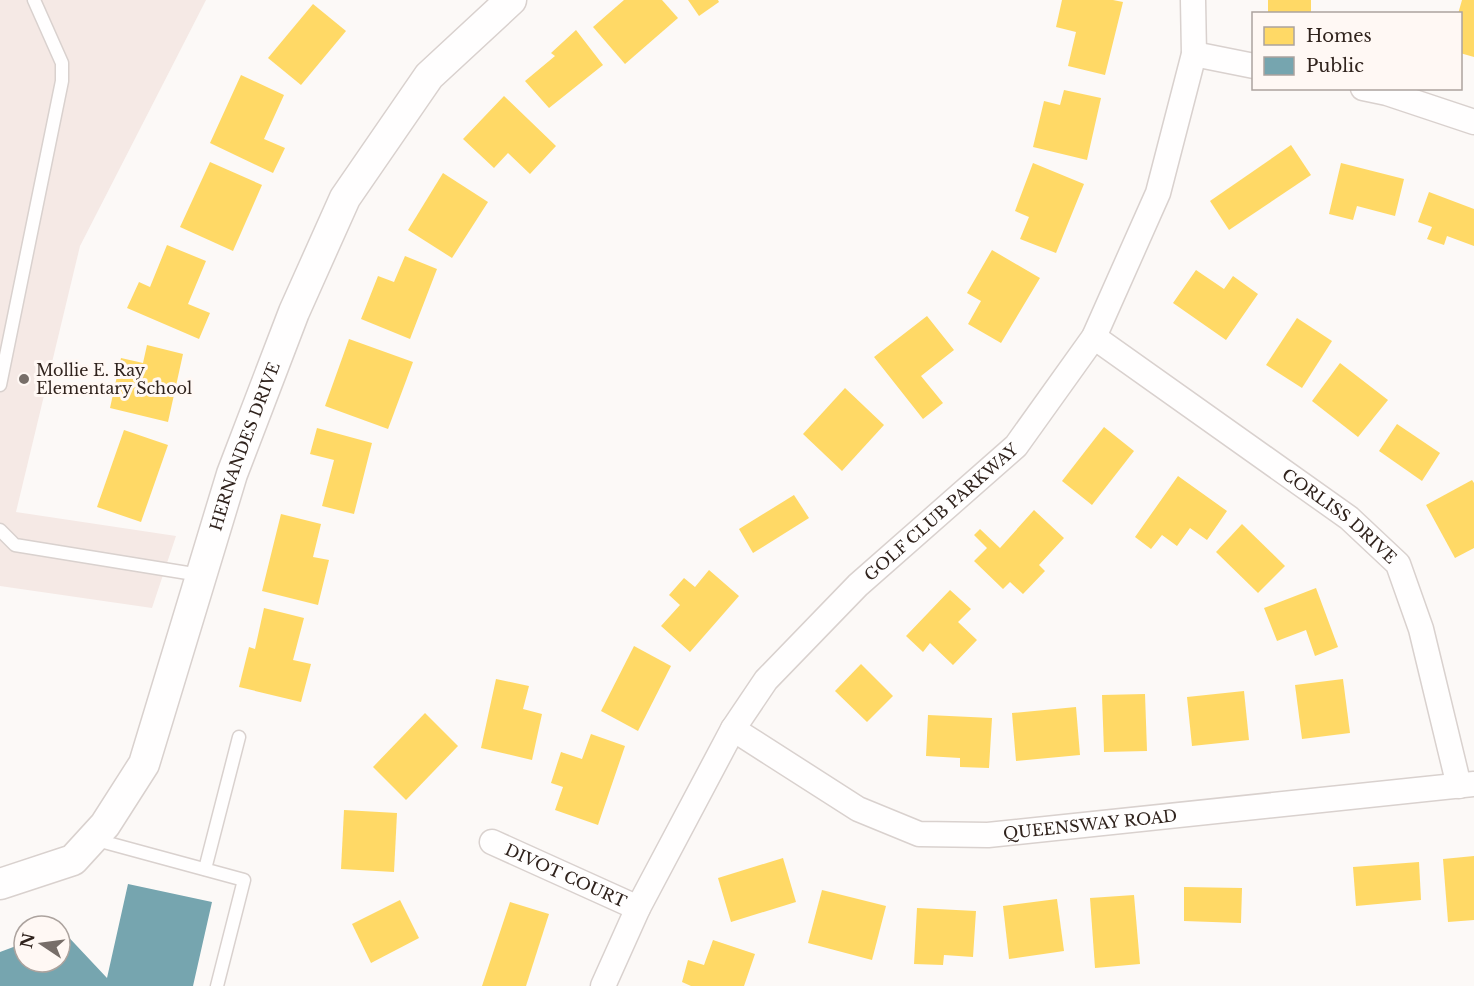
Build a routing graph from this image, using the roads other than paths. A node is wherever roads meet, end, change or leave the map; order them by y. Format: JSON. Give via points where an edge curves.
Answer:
{"nodes":[{"id":1,"x":34,"y":0,"type":"edge"},
{"id":2,"x":512,"y":0,"type":"edge"},
{"id":3,"x":1193,"y":0,"type":"edge"},
{"id":4,"x":1194,"y":54,"type":"junction"},
{"id":5,"x":1252,"y":66,"type":"edge"},
{"id":6,"x":1373,"y":90,"type":"edge"},
{"id":7,"x":1474,"y":122,"type":"edge"},
{"id":8,"x":1094,"y":337,"type":"junction"},
{"id":9,"x":0,"y":385,"type":"edge"},
{"id":10,"x":0,"y":530,"type":"edge"},
{"id":11,"x":201,"y":575,"type":"junction"},
{"id":12,"x":734,"y":729,"type":"junction"},
{"id":13,"x":239,"y":737,"type":"dead end"},
{"id":14,"x":1466,"y":785,"type":"edge"},
{"id":15,"x":92,"y":839,"type":"junction"},
{"id":16,"x":492,"y":842,"type":"dead end"},
{"id":17,"x":205,"y":870,"type":"junction"},
{"id":18,"x":0,"y":884,"type":"edge"},
{"id":19,"x":638,"y":908,"type":"junction"},
{"id":20,"x":218,"y":986,"type":"edge"},
{"id":21,"x":603,"y":986,"type":"edge"}],
"edges":[{"from":1,"to":9,"type":"lane","via":[[62,63],[62,81]]},
{"from":2,"to":11,"type":"street","name":"HERNANDES DRIVE","via":[[429,76],[345,198],[294,312],[232,474]]},
{"from":3,"to":4,"type":"street","name":"GOLF CLUB PARKWAY"},
{"from":4,"to":5,"type":"street"},
{"from":4,"to":8,"type":"street","name":"GOLF CLUB PARKWAY","via":[[1158,193]]},
{"from":6,"to":7,"type":"street"},
{"from":8,"to":12,"type":"street","name":"GOLF CLUB PARKWAY","via":[[1016,446],[858,585],[766,680]]},
{"from":8,"to":14,"type":"street","name":"CORLISS DRIVE","via":[[1349,518],[1398,564]]},
{"from":10,"to":11,"type":"lane","via":[[15,545]]},
{"from":11,"to":15,"type":"street","name":"HERNANDES DRIVE","via":[[144,764]]},
{"from":12,"to":14,"type":"street","name":"QUEENSWAY ROAD","via":[[858,809],[919,834],[988,835]]},
{"from":12,"to":19,"type":"street","name":"GOLF CLUB PARKWAY"},
{"from":13,"to":17,"type":"lane"},
{"from":15,"to":17,"type":"lane"},
{"from":15,"to":18,"type":"street","name":"HERNANDES DRIVE","via":[[73,860]]},
{"from":16,"to":19,"type":"street","name":"DIVOT COURT"},
{"from":17,"to":20,"type":"lane","via":[[244,880]]},
{"from":19,"to":21,"type":"street","name":"GOLF CLUB PARKWAY"}]}
